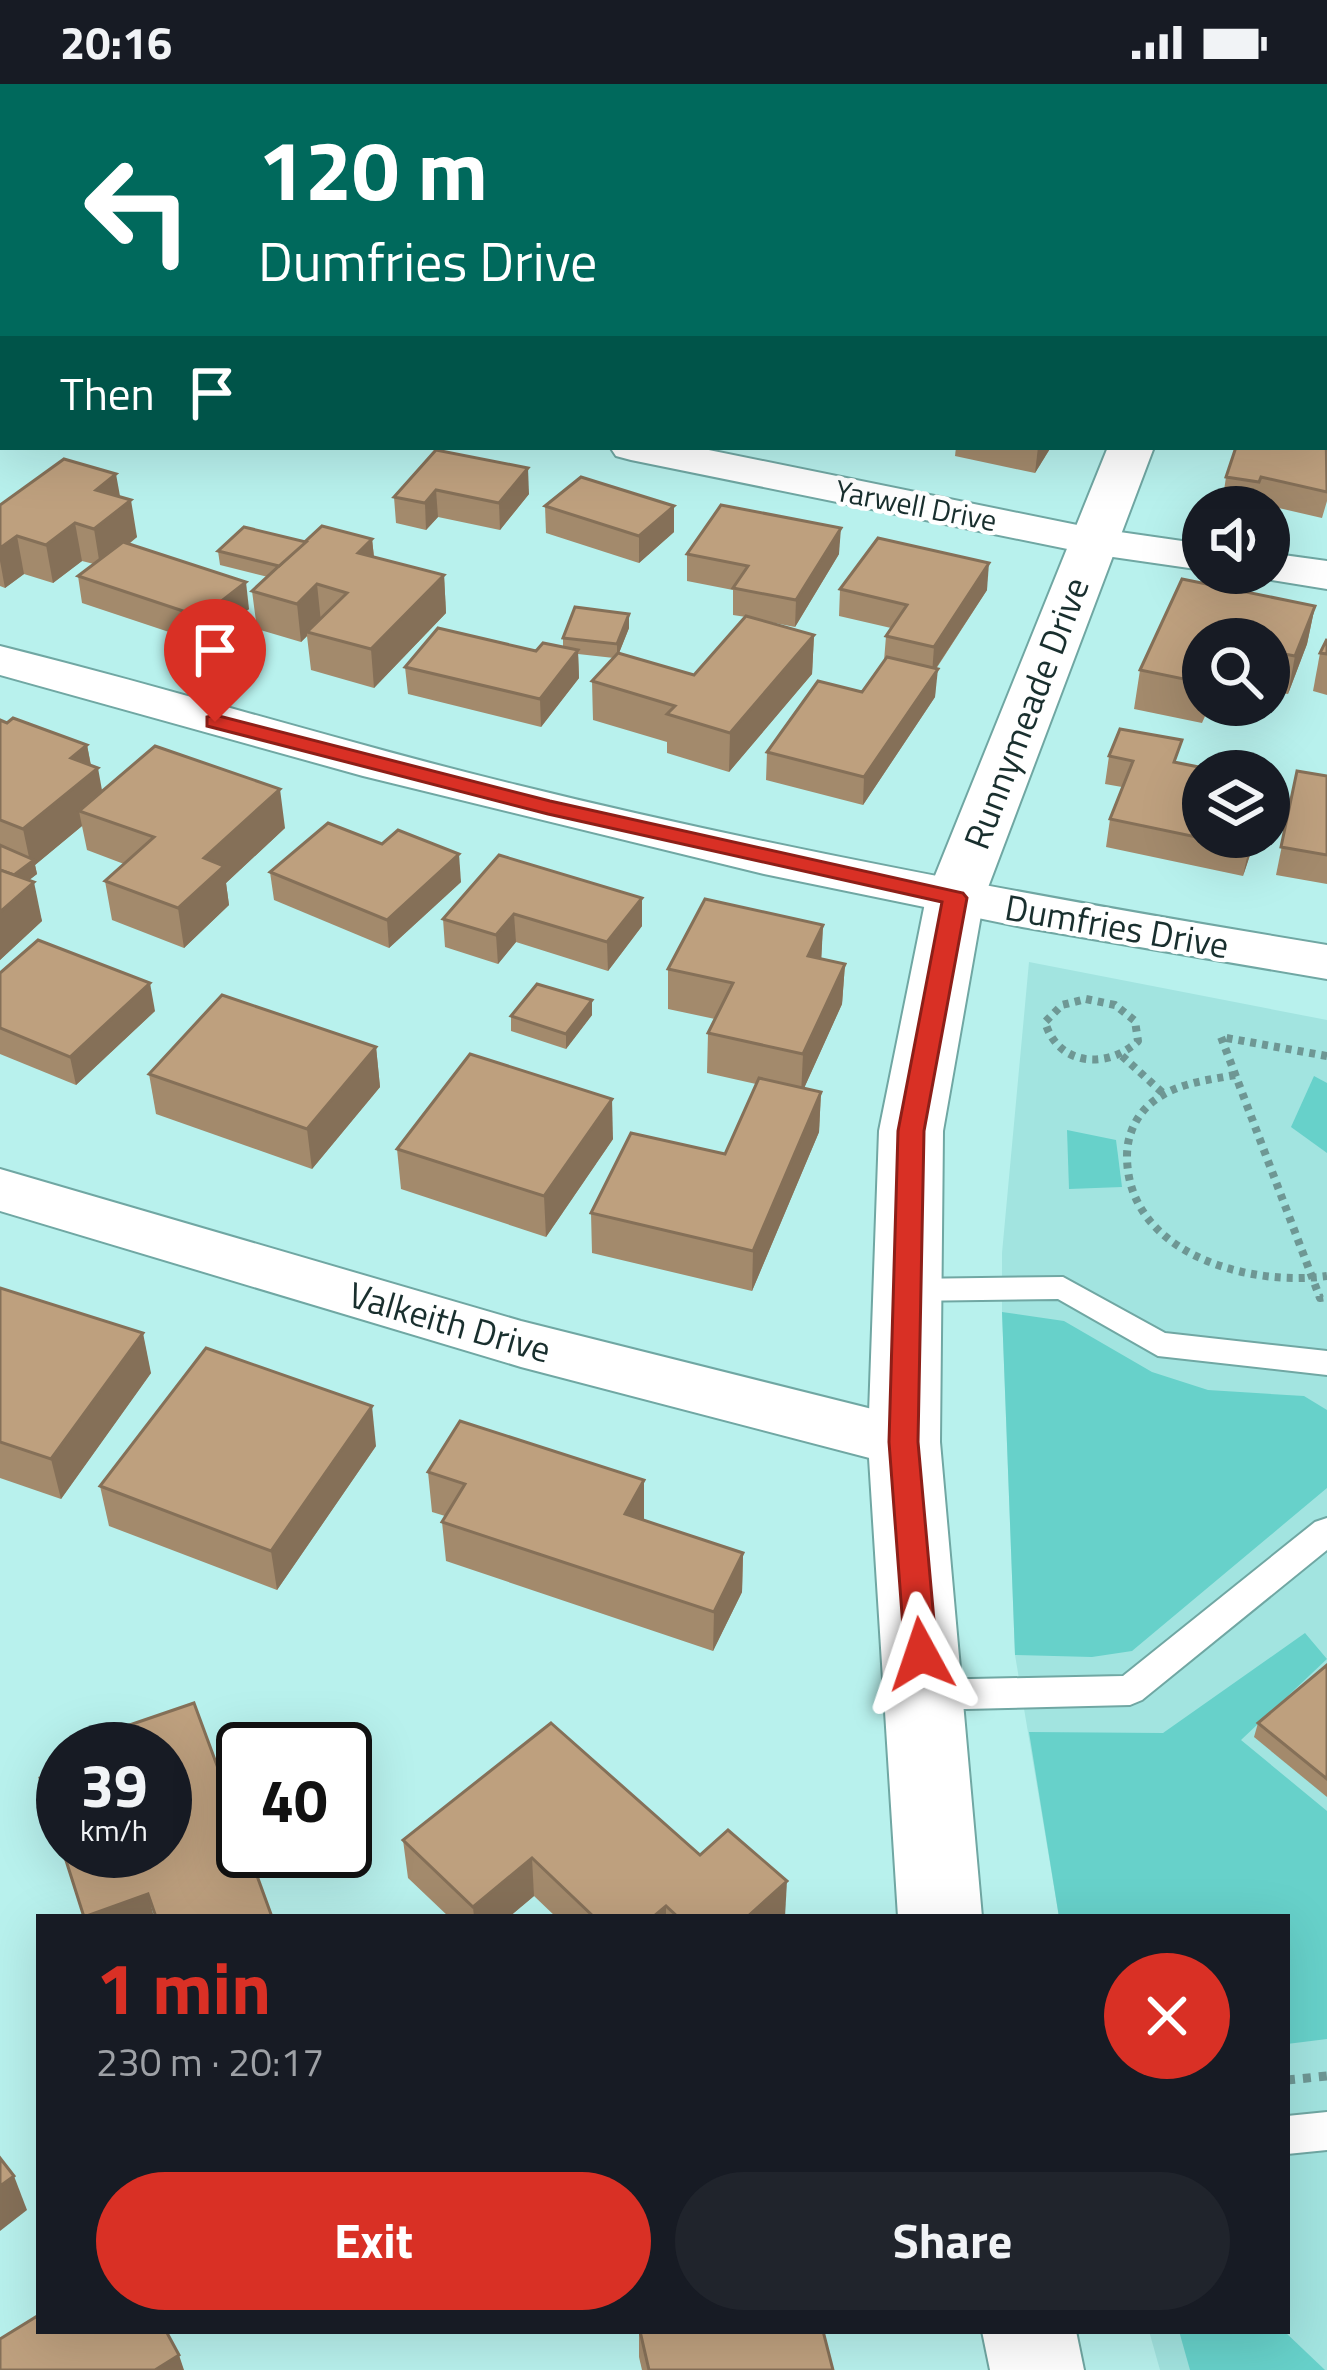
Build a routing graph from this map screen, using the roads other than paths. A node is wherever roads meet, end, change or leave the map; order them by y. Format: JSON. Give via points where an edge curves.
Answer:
{"nodes":[{"id":1,"x":646,"y":450,"type":"edge"},
{"id":2,"x":1130,"y":450,"type":"edge"},
{"id":3,"x":1092,"y":541,"type":"junction"},
{"id":4,"x":1182,"y":554,"type":"edge"},
{"id":5,"x":1290,"y":570,"type":"edge"},
{"id":6,"x":1327,"y":575,"type":"edge"},
{"id":7,"x":0,"y":660,"type":"edge"},
{"id":8,"x":955,"y":898,"type":"junction"},
{"id":9,"x":1327,"y":962,"type":"edge"},
{"id":10,"x":0,"y":1190,"type":"edge"},
{"id":11,"x":908,"y":1290,"type":"junction"},
{"id":12,"x":1327,"y":1363,"type":"edge"},
{"id":13,"x":904,"y":1442,"type":"junction"},
{"id":14,"x":1327,"y":1531,"type":"edge"},
{"id":15,"x":925,"y":1695,"type":"junction"},
{"id":16,"x":940,"y":1914,"type":"edge"},
{"id":17,"x":1327,"y":2131,"type":"edge"},
{"id":18,"x":1290,"y":2135,"type":"edge"},
{"id":19,"x":1030,"y":2334,"type":"edge"},
{"id":20,"x":1037,"y":2370,"type":"edge"}],
"edges":[{"from":1,"to":3,"type":"street","name":"Yarwell Drive"},
{"from":2,"to":3,"type":"street","name":"Runnymeade Drive"},
{"from":3,"to":4,"type":"street","name":"Yarwell Drive"},
{"from":3,"to":8,"type":"street","name":"Runnymeade Drive"},
{"from":5,"to":6,"type":"street"},
{"from":7,"to":8,"type":"street","name":"Dumfries Drive","via":[[548,808]]},
{"from":8,"to":9,"type":"street","name":"Dumfries Drive"},
{"from":8,"to":11,"type":"street","name":"Runnymeade Drive","via":[[911,1131]]},
{"from":10,"to":13,"type":"street","name":"Valkeith Drive","via":[[521,1344]]},
{"from":11,"to":12,"type":"lane","via":[[1064,1288],[1158,1344]]},
{"from":11,"to":13,"type":"street","name":"Runnymeade Drive"},
{"from":13,"to":15,"type":"street","name":"Runnymeade Drive"},
{"from":14,"to":15,"type":"lane","via":[[1130,1690]]},
{"from":15,"to":16,"type":"street","name":"Runnymeade Drive"},
{"from":17,"to":18,"type":"lane"},
{"from":19,"to":20,"type":"street"}]}
